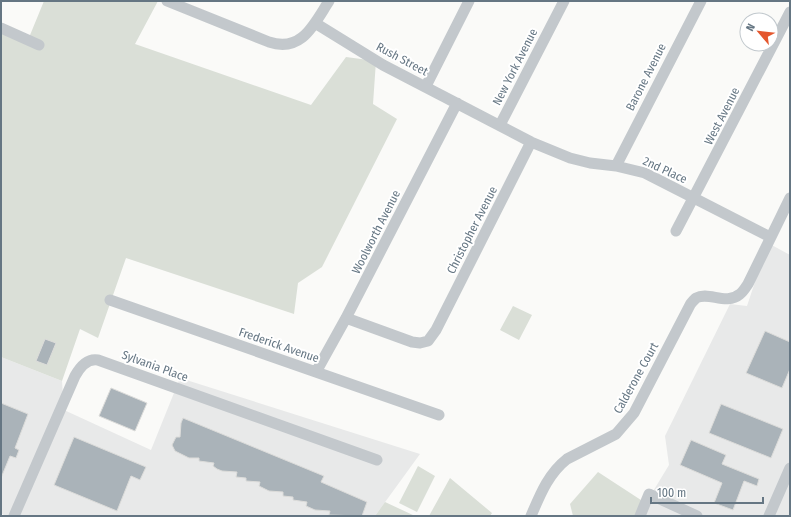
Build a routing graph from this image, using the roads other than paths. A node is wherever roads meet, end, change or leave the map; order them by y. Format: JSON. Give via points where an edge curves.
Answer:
{"nodes":[{"id":1,"x":167,"y":1,"type":"edge"},
{"id":2,"x":329,"y":1,"type":"edge"},
{"id":3,"x":470,"y":1,"type":"edge"},
{"id":4,"x":564,"y":1,"type":"edge"},
{"id":5,"x":701,"y":1,"type":"edge"},
{"id":6,"x":790,"y":12,"type":"edge"},
{"id":7,"x":315,"y":23,"type":"junction"},
{"id":8,"x":1,"y":28,"type":"edge"},
{"id":9,"x":40,"y":45,"type":"dead end"},
{"id":10,"x":426,"y":86,"type":"junction"},
{"id":11,"x":457,"y":103,"type":"junction"},
{"id":12,"x":479,"y":115,"type":"joint"},
{"id":13,"x":500,"y":125,"type":"junction"},
{"id":14,"x":531,"y":142,"type":"junction"},
{"id":15,"x":616,"y":166,"type":"junction"},
{"id":16,"x":694,"y":198,"type":"junction"},
{"id":17,"x":790,"y":198,"type":"edge"},
{"id":18,"x":676,"y":231,"type":"dead end"},
{"id":19,"x":770,"y":237,"type":"junction"},
{"id":20,"x":110,"y":300,"type":"dead end"},
{"id":21,"x":346,"y":318,"type":"junction"},
{"id":22,"x":316,"y":372,"type":"junction"},
{"id":23,"x":439,"y":415,"type":"dead end"},
{"id":24,"x":376,"y":460,"type":"dead end"},
{"id":25,"x":790,"y":468,"type":"edge"},
{"id":26,"x":14,"y":516,"type":"edge"},
{"id":27,"x":531,"y":516,"type":"edge"},
{"id":28,"x":640,"y":516,"type":"edge"},
{"id":29,"x":697,"y":516,"type":"edge"},
{"id":30,"x":769,"y":516,"type":"edge"}],
"edges":[{"from":1,"to":7,"type":"street","via":[[269,42],[280,44],[301,39]]},
{"from":2,"to":7,"type":"street"},
{"from":3,"to":10,"type":"street"},
{"from":4,"to":13,"type":"street","name":"New York Avenue"},
{"from":5,"to":15,"type":"street","name":"Barone Avenue"},
{"from":6,"to":16,"type":"street","name":"West Avenue"},
{"from":7,"to":10,"type":"street","name":"Rush Street","via":[[383,64]]},
{"from":8,"to":9,"type":"street"},
{"from":10,"to":11,"type":"street","name":"Rush Street"},
{"from":11,"to":12,"type":"street","name":"Rush Street"},
{"from":11,"to":21,"type":"street","name":"Woolworth Avenue"},
{"from":12,"to":13,"type":"street","name":"New York Avenue"},
{"from":13,"to":14,"type":"street","name":"2nd Place"},
{"from":14,"to":15,"type":"street","name":"2nd Place","via":[[570,158]]},
{"from":14,"to":21,"type":"street","name":"Christopher Avenue","via":[[436,330],[428,341],[412,342]]},
{"from":15,"to":16,"type":"street","name":"2nd Place","via":[[645,173]]},
{"from":16,"to":18,"type":"street","name":"West Avenue"},
{"from":16,"to":19,"type":"street","name":"2nd Place"},
{"from":17,"to":19,"type":"street"},
{"from":19,"to":27,"type":"street","name":"Calderone Court","via":[[748,284],[740,294],[724,300],[701,296],[695,298],[634,413],[616,434],[561,463],[542,490]]},
{"from":20,"to":22,"type":"street","name":"Frederick Avenue"},
{"from":21,"to":22,"type":"street","name":"Woolworth Avenue"},
{"from":22,"to":23,"type":"street","name":"Frederick Avenue"},
{"from":24,"to":26,"type":"street","name":"Sylvania Place","via":[[93,359],[79,368]]},
{"from":25,"to":30,"type":"street"},
{"from":28,"to":29,"type":"street","via":[[649,494]]}]}
